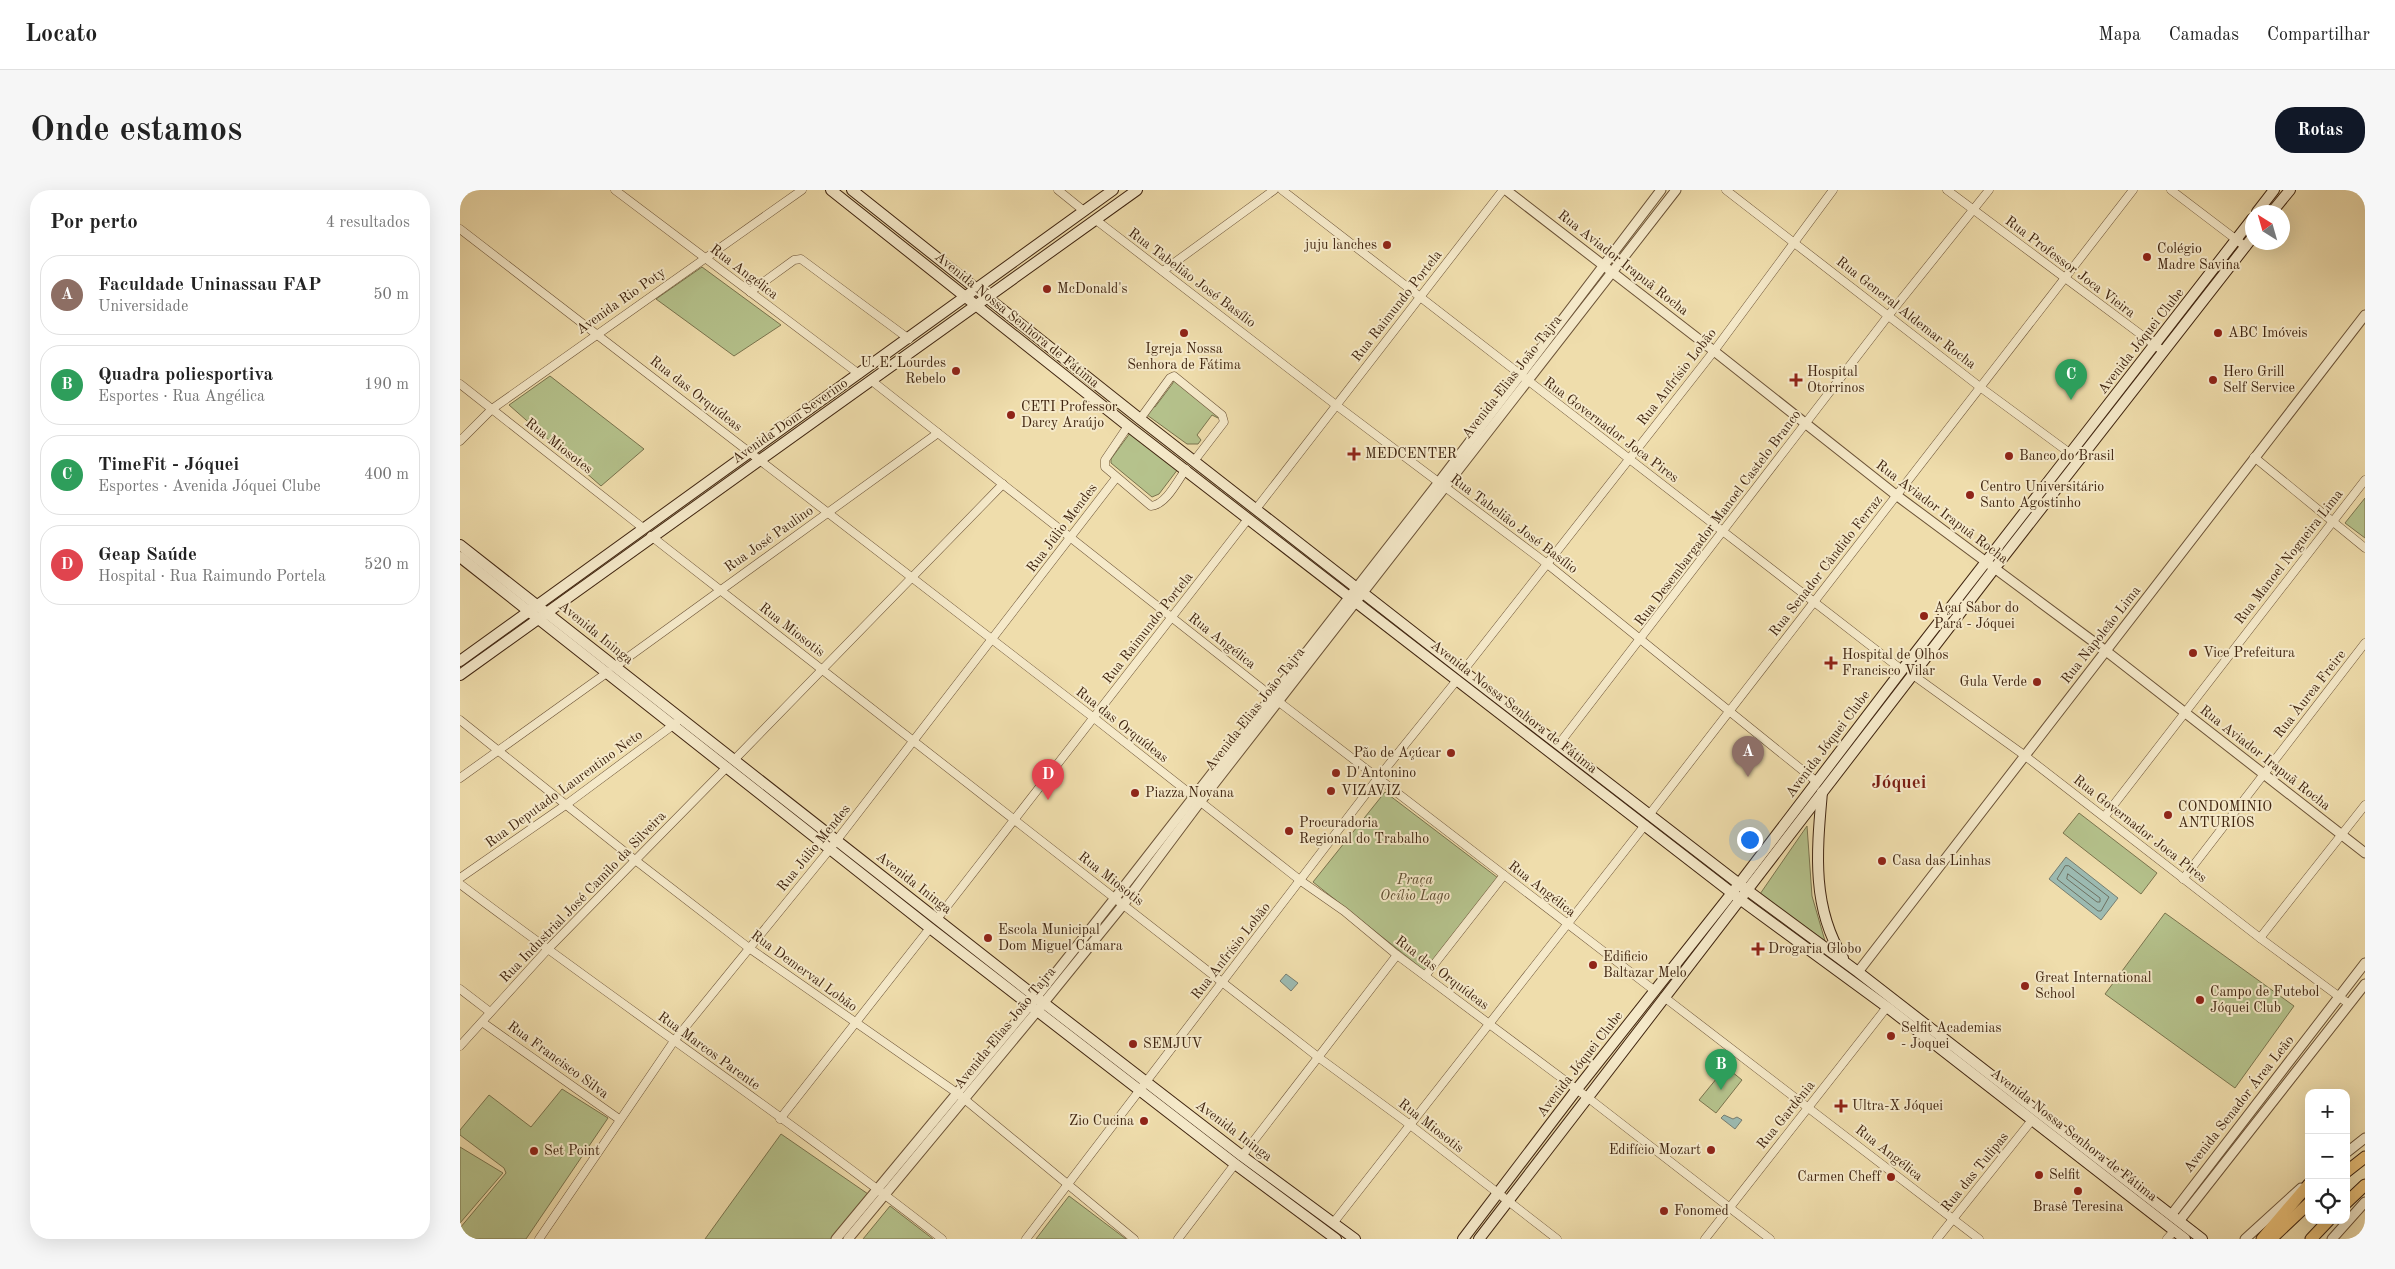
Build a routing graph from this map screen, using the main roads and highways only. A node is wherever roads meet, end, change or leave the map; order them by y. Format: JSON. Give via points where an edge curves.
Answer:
{"nodes":[{"id":1,"x":831,"y":190,"type":"edge"},
{"id":2,"x":852,"y":190,"type":"edge"},
{"id":3,"x":1113,"y":190,"type":"edge"},
{"id":4,"x":1136,"y":190,"type":"edge"},
{"id":5,"x":2274,"y":190,"type":"edge"},
{"id":6,"x":2290,"y":190,"type":"edge"},
{"id":7,"x":2262,"y":205,"type":"edge"},
{"id":8,"x":2278,"y":205,"type":"edge"},
{"id":9,"x":2245,"y":229,"type":"edge"},
{"id":10,"x":2245,"y":248,"type":"edge"},
{"id":11,"x":978,"y":290,"type":"junction"},
{"id":12,"x":987,"y":297,"type":"junction"},
{"id":13,"x":966,"y":298,"type":"junction"},
{"id":14,"x":976,"y":305,"type":"junction"},
{"id":15,"x":460,"y":545,"type":"edge"},
{"id":16,"x":460,"y":557,"type":"edge"},
{"id":17,"x":539,"y":611,"type":"junction"},
{"id":18,"x":460,"y":661,"type":"edge"},
{"id":19,"x":460,"y":675,"type":"edge"},
{"id":20,"x":1822,"y":792,"type":"junction"},
{"id":21,"x":833,"y":845,"type":"junction"},
{"id":22,"x":1743,"y":887,"type":"junction"},
{"id":23,"x":1736,"y":896,"type":"junction"},
{"id":24,"x":1846,"y":963,"type":"junction"},
{"id":25,"x":1037,"y":1004,"type":"junction"},
{"id":26,"x":1143,"y":1084,"type":"junction"},
{"id":27,"x":2365,"y":1158,"type":"edge"},
{"id":28,"x":2350,"y":1169,"type":"edge"},
{"id":29,"x":2365,"y":1185,"type":"edge"},
{"id":30,"x":2305,"y":1188,"type":"edge"},
{"id":31,"x":2350,"y":1199,"type":"edge"},
{"id":32,"x":2305,"y":1207,"type":"edge"},
{"id":33,"x":2325,"y":1224,"type":"edge"},
{"id":34,"x":1323,"y":1235,"type":"edge"},
{"id":35,"x":2171,"y":1235,"type":"edge"},
{"id":36,"x":1336,"y":1239,"type":"edge"},
{"id":37,"x":1355,"y":1239,"type":"edge"},
{"id":38,"x":1463,"y":1239,"type":"edge"},
{"id":39,"x":1479,"y":1239,"type":"edge"},
{"id":40,"x":2185,"y":1239,"type":"edge"},
{"id":41,"x":2202,"y":1239,"type":"edge"},
{"id":42,"x":2262,"y":1239,"type":"edge"},
{"id":43,"x":2271,"y":1239,"type":"edge"},
{"id":44,"x":2311,"y":1239,"type":"edge"}],
"edges":[{"from":1,"to":13,"type":"main road","name":"Avenida Nossa Senhora de Fátima"},
{"from":2,"to":11,"type":"main road","name":"Avenida Nossa Senhora de Fátima"},
{"from":3,"to":11,"type":"main road","name":"Avenida Dom Severino"},
{"from":4,"to":12,"type":"main road","name":"Avenida Dom Severino"},
{"from":5,"to":7,"type":"main road"},
{"from":6,"to":8,"type":"main road"},
{"from":9,"to":22,"type":"main road","name":"Avenida Jóquei Clube","via":[[1902,670]]},
{"from":10,"to":20,"type":"main road","name":"Avenida Jóquei Clube"},
{"from":11,"to":12,"type":"main road","name":"Avenida Nossa Senhora de Fátima"},
{"from":11,"to":13,"type":"main road","name":"Avenida Dom Severino"},
{"from":12,"to":14,"type":"main road","name":"Avenida Dom Severino"},
{"from":12,"to":22,"type":"main road","name":"Avenida Nossa Senhora de Fátima"},
{"from":13,"to":14,"type":"main road","name":"Avenida Nossa Senhora de Fátima"},
{"from":13,"to":17,"type":"main road","name":"Avenida Dom Severino","via":[[643,528]]},
{"from":14,"to":17,"type":"main road","name":"Avenida Dom Severino","via":[[651,536]]},
{"from":14,"to":23,"type":"main road","name":"Avenida Nossa Senhora de Fátima"},
{"from":15,"to":17,"type":"main road","name":"Avenida Ininga"},
{"from":16,"to":17,"type":"main road","name":"Avenida Ininga"},
{"from":17,"to":18,"type":"main road","name":"Avenida Dom Severino"},
{"from":17,"to":19,"type":"main road","name":"Avenida Dom Severino"},
{"from":17,"to":21,"type":"main road","name":"Avenida Ininga"},
{"from":20,"to":22,"type":"main road","name":"Avenida Jóquei Clube"},
{"from":20,"to":24,"type":"main road","via":[[1816,852],[1818,883],[1830,933]]},
{"from":21,"to":25,"type":"main road","name":"Avenida Ininga","via":[[937,919]]},
{"from":21,"to":25,"type":"main road","name":"Avenida Ininga","via":[[930,928]]},
{"from":22,"to":23,"type":"main road","name":"Avenida Jóquei Clube"},
{"from":22,"to":24,"type":"main road","name":"Avenida Nossa Senhora de Fátima"},
{"from":23,"to":35,"type":"main road","name":"Avenida Nossa Senhora de Fátima","via":[[1887,1007],[2032,1120]]},
{"from":23,"to":38,"type":"main road","name":"Avenida Jóquei Clube","via":[[1576,1089]]},
{"from":23,"to":39,"type":"main road","name":"Avenida Jóquei Clube","via":[[1664,997]]},
{"from":24,"to":41,"type":"main road","name":"Avenida Nossa Senhora de Fátima"},
{"from":25,"to":26,"type":"main road","name":"Avenida Ininga"},
{"from":26,"to":34,"type":"main road","name":"Avenida Ininga"},
{"from":26,"to":37,"type":"main road","name":"Avenida Ininga"},
{"from":27,"to":28,"type":"main road"},
{"from":29,"to":31,"type":"main road"},
{"from":30,"to":42,"type":"main road"},
{"from":32,"to":43,"type":"main road"},
{"from":33,"to":44,"type":"main road"},
{"from":34,"to":36,"type":"main road","name":"Avenida Ininga"},
{"from":35,"to":40,"type":"main road","name":"Avenida Nossa Senhora de Fátima"}]}
